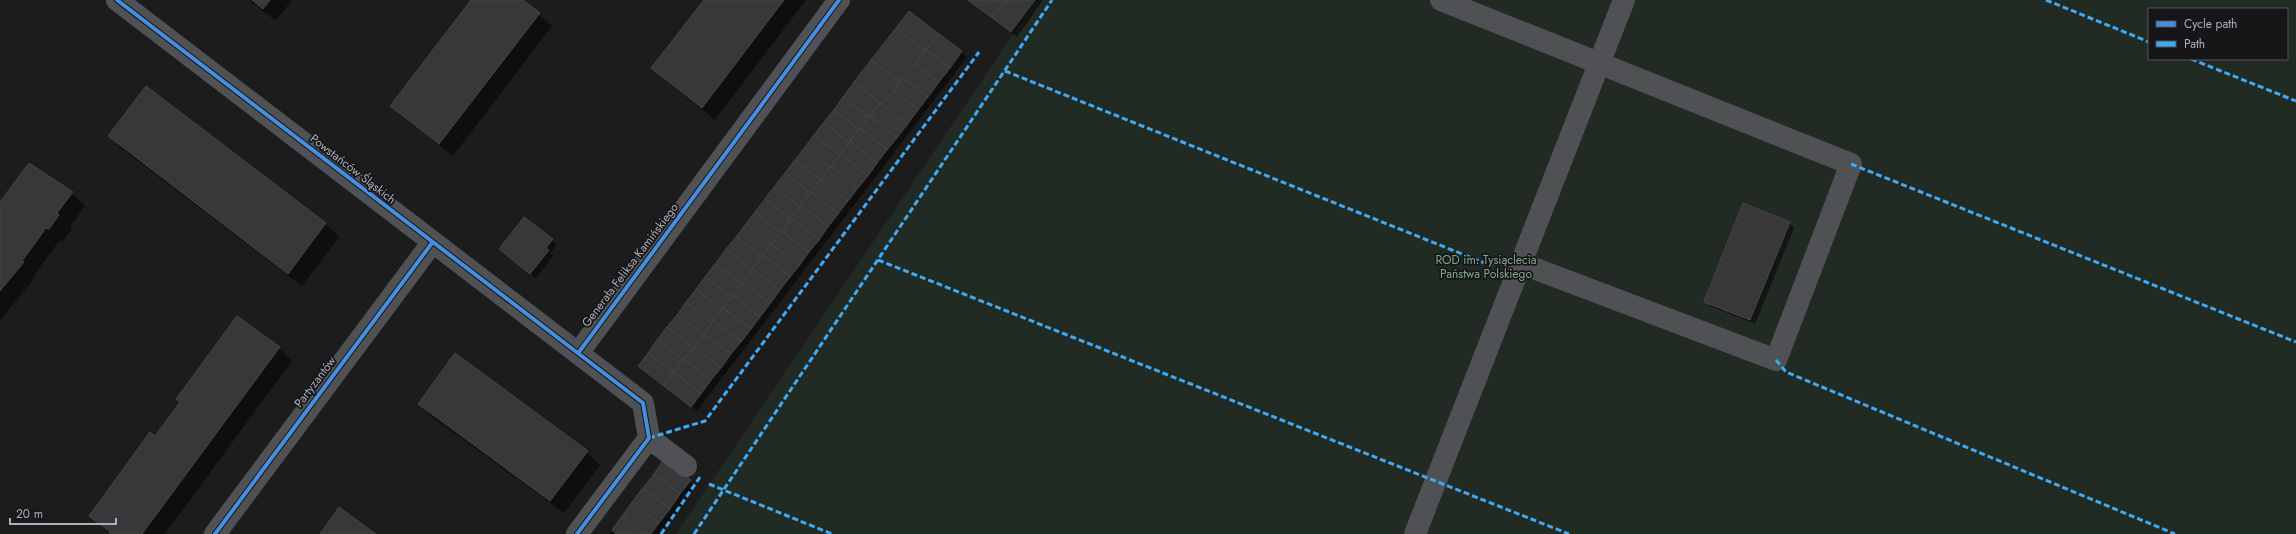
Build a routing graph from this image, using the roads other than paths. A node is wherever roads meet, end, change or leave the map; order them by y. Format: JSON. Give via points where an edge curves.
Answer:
{"nodes":[{"id":1,"x":117,"y":0,"type":"edge"},
{"id":2,"x":839,"y":0,"type":"edge"},
{"id":3,"x":1441,"y":0,"type":"edge"},
{"id":4,"x":1624,"y":0,"type":"edge"},
{"id":5,"x":1598,"y":64,"type":"junction"},
{"id":6,"x":432,"y":243,"type":"junction"},
{"id":7,"x":1520,"y":263,"type":"junction"},
{"id":8,"x":578,"y":352,"type":"junction"},
{"id":9,"x":649,"y":438,"type":"junction"},
{"id":10,"x":686,"y":466,"type":"dead end"},
{"id":11,"x":215,"y":534,"type":"edge"},
{"id":12,"x":577,"y":534,"type":"edge"},
{"id":13,"x":1415,"y":534,"type":"edge"}],
"edges":[{"from":1,"to":6,"type":"street","name":"Powstańców Śląskich"},
{"from":2,"to":8,"type":"street","name":"Generała Feliksa Kamińskiego"},
{"from":3,"to":5,"type":"street"},
{"from":4,"to":5,"type":"street"},
{"from":5,"to":7,"type":"street"},
{"from":5,"to":7,"type":"street","via":[[1851,164],[1776,360]]},
{"from":6,"to":8,"type":"street","name":"Powstańców Śląskich"},
{"from":6,"to":11,"type":"street","name":"Partyzantów"},
{"from":7,"to":13,"type":"street"},
{"from":8,"to":9,"type":"street","via":[[643,403]]},
{"from":9,"to":10,"type":"street"},
{"from":9,"to":12,"type":"street"}]}
